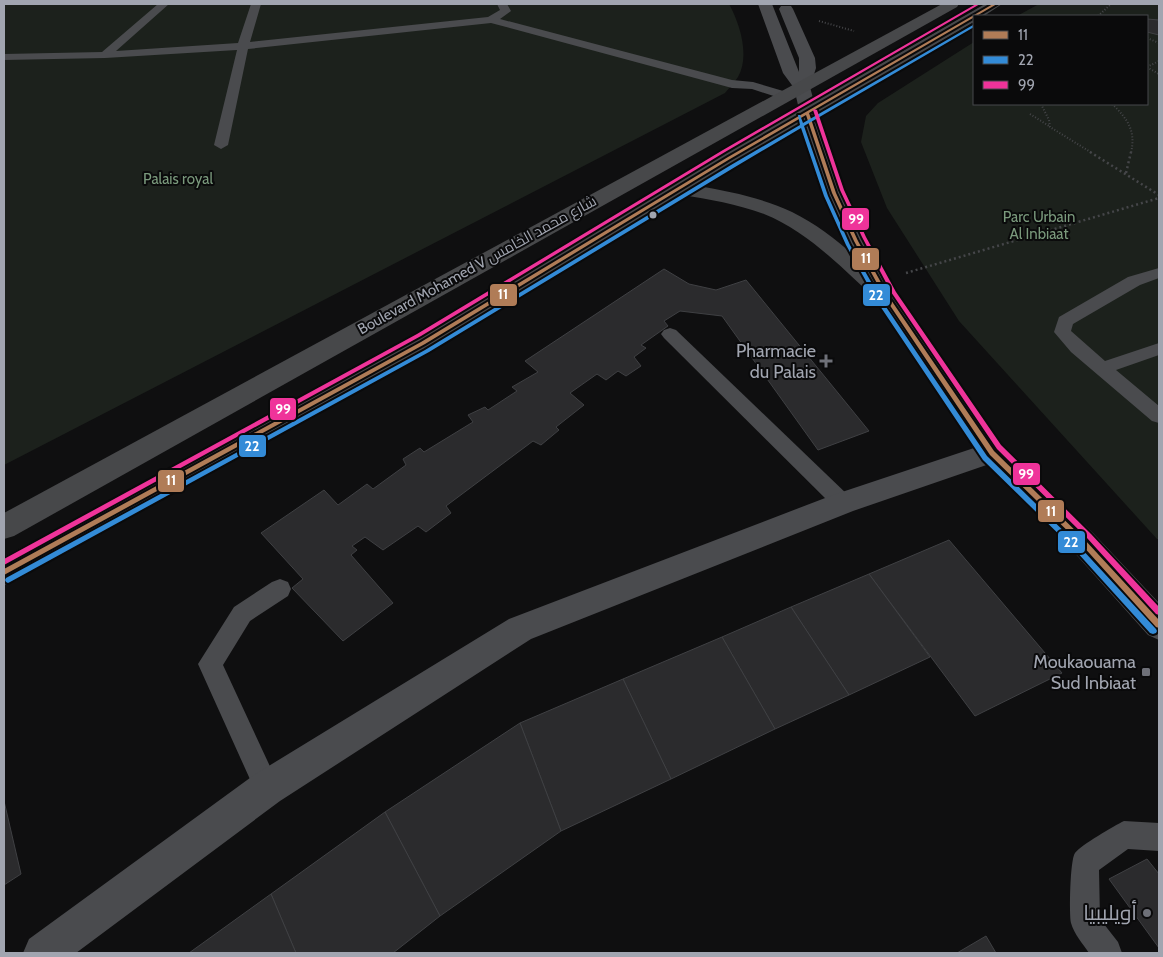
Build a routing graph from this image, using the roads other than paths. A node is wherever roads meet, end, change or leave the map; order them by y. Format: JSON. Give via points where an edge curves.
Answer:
{"nodes":[{"id":1,"x":164,"y":4,"type":"edge"},
{"id":2,"x":256,"y":4,"type":"edge"},
{"id":3,"x":765,"y":4,"type":"edge"},
{"id":4,"x":783,"y":4,"type":"edge"},
{"id":5,"x":952,"y":4,"type":"edge"},
{"id":6,"x":995,"y":4,"type":"edge"},
{"id":7,"x":508,"y":10,"type":"edge"},
{"id":8,"x":976,"y":15,"type":"edge"},
{"id":9,"x":973,"y":17,"type":"edge"},
{"id":10,"x":491,"y":20,"type":"junction"},
{"id":11,"x":543,"y":22,"type":"dead end"},
{"id":12,"x":243,"y":46,"type":"junction"},
{"id":13,"x":105,"y":55,"type":"junction"},
{"id":14,"x":4,"y":57,"type":"edge"},
{"id":15,"x":753,"y":86,"type":"junction"},
{"id":16,"x":794,"y":91,"type":"junction"},
{"id":17,"x":800,"y":117,"type":"junction"},
{"id":18,"x":221,"y":146,"type":"dead end"},
{"id":19,"x":679,"y":189,"type":"junction"},
{"id":20,"x":1159,"y":273,"type":"edge"},
{"id":21,"x":882,"y":289,"type":"junction"},
{"id":22,"x":670,"y":334,"type":"dead end"},
{"id":23,"x":1159,"y":349,"type":"edge"},
{"id":24,"x":1101,"y":369,"type":"junction"},
{"id":25,"x":1159,"y":416,"type":"edge"},
{"id":26,"x":992,"y":453,"type":"junction"},
{"id":27,"x":843,"y":503,"type":"junction"},
{"id":28,"x":4,"y":527,"type":"edge"},
{"id":29,"x":4,"y":572,"type":"edge"},
{"id":30,"x":280,"y":588,"type":"dead end"},
{"id":31,"x":1159,"y":625,"type":"edge"},
{"id":32,"x":267,"y":788,"type":"junction"},
{"id":33,"x":1159,"y":838,"type":"edge"},
{"id":34,"x":53,"y":950,"type":"edge"},
{"id":35,"x":1107,"y":953,"type":"edge"}],
"edges":[{"from":1,"to":13,"type":"lane"},
{"from":2,"to":12,"type":"lane"},
{"from":3,"to":16,"type":"street","via":[[791,73]]},
{"from":4,"to":16,"type":"street","via":[[807,58],[808,68]]},
{"from":5,"to":16,"type":"main road","name":"Boulevard Mohamed V شارع محمد الخامس"},
{"from":6,"to":8,"type":"main road","name":"Boulevard Mohamed V شارع محمد الخامس"},
{"from":7,"to":10,"type":"lane"},
{"from":9,"to":17,"type":"main road","name":"Boulevard Mohamed V شارع محمد الخامس"},
{"from":10,"to":12,"type":"lane"},
{"from":10,"to":15,"type":"lane","via":[[732,84]]},
{"from":11,"to":15,"type":"lane","via":[[738,76]]},
{"from":12,"to":13,"type":"lane"},
{"from":12,"to":18,"type":"lane"},
{"from":13,"to":14,"type":"lane"},
{"from":15,"to":16,"type":"lane"},
{"from":16,"to":17,"type":"street"},
{"from":16,"to":28,"type":"main road","name":"Boulevard Mohamed V شارع محمد الخامس"},
{"from":17,"to":19,"type":"main road","name":"Boulevard Mohamed V شارع محمد الخامس"},
{"from":17,"to":21,"type":"street","via":[[856,241]]},
{"from":19,"to":21,"type":"main road","via":[[762,207],[800,224]]},
{"from":19,"to":29,"type":"main road","name":"Boulevard Mohamed V شارع محمد الخامس","via":[[423,343]]},
{"from":20,"to":24,"type":"lane","via":[[1134,281],[1065,321],[1062,332]]},
{"from":21,"to":26,"type":"street"},
{"from":22,"to":27,"type":"lane"},
{"from":23,"to":24,"type":"lane"},
{"from":24,"to":25,"type":"lane"},
{"from":26,"to":27,"type":"street"},
{"from":26,"to":31,"type":"street","via":[[1083,542]]},
{"from":27,"to":32,"type":"street","via":[[520,629]]},
{"from":30,"to":32,"type":"lane","via":[[242,614],[210,664]]},
{"from":32,"to":34,"type":"street"},
{"from":33,"to":35,"type":"lane","via":[[1124,835],[1084,864],[1086,923]]}]}
